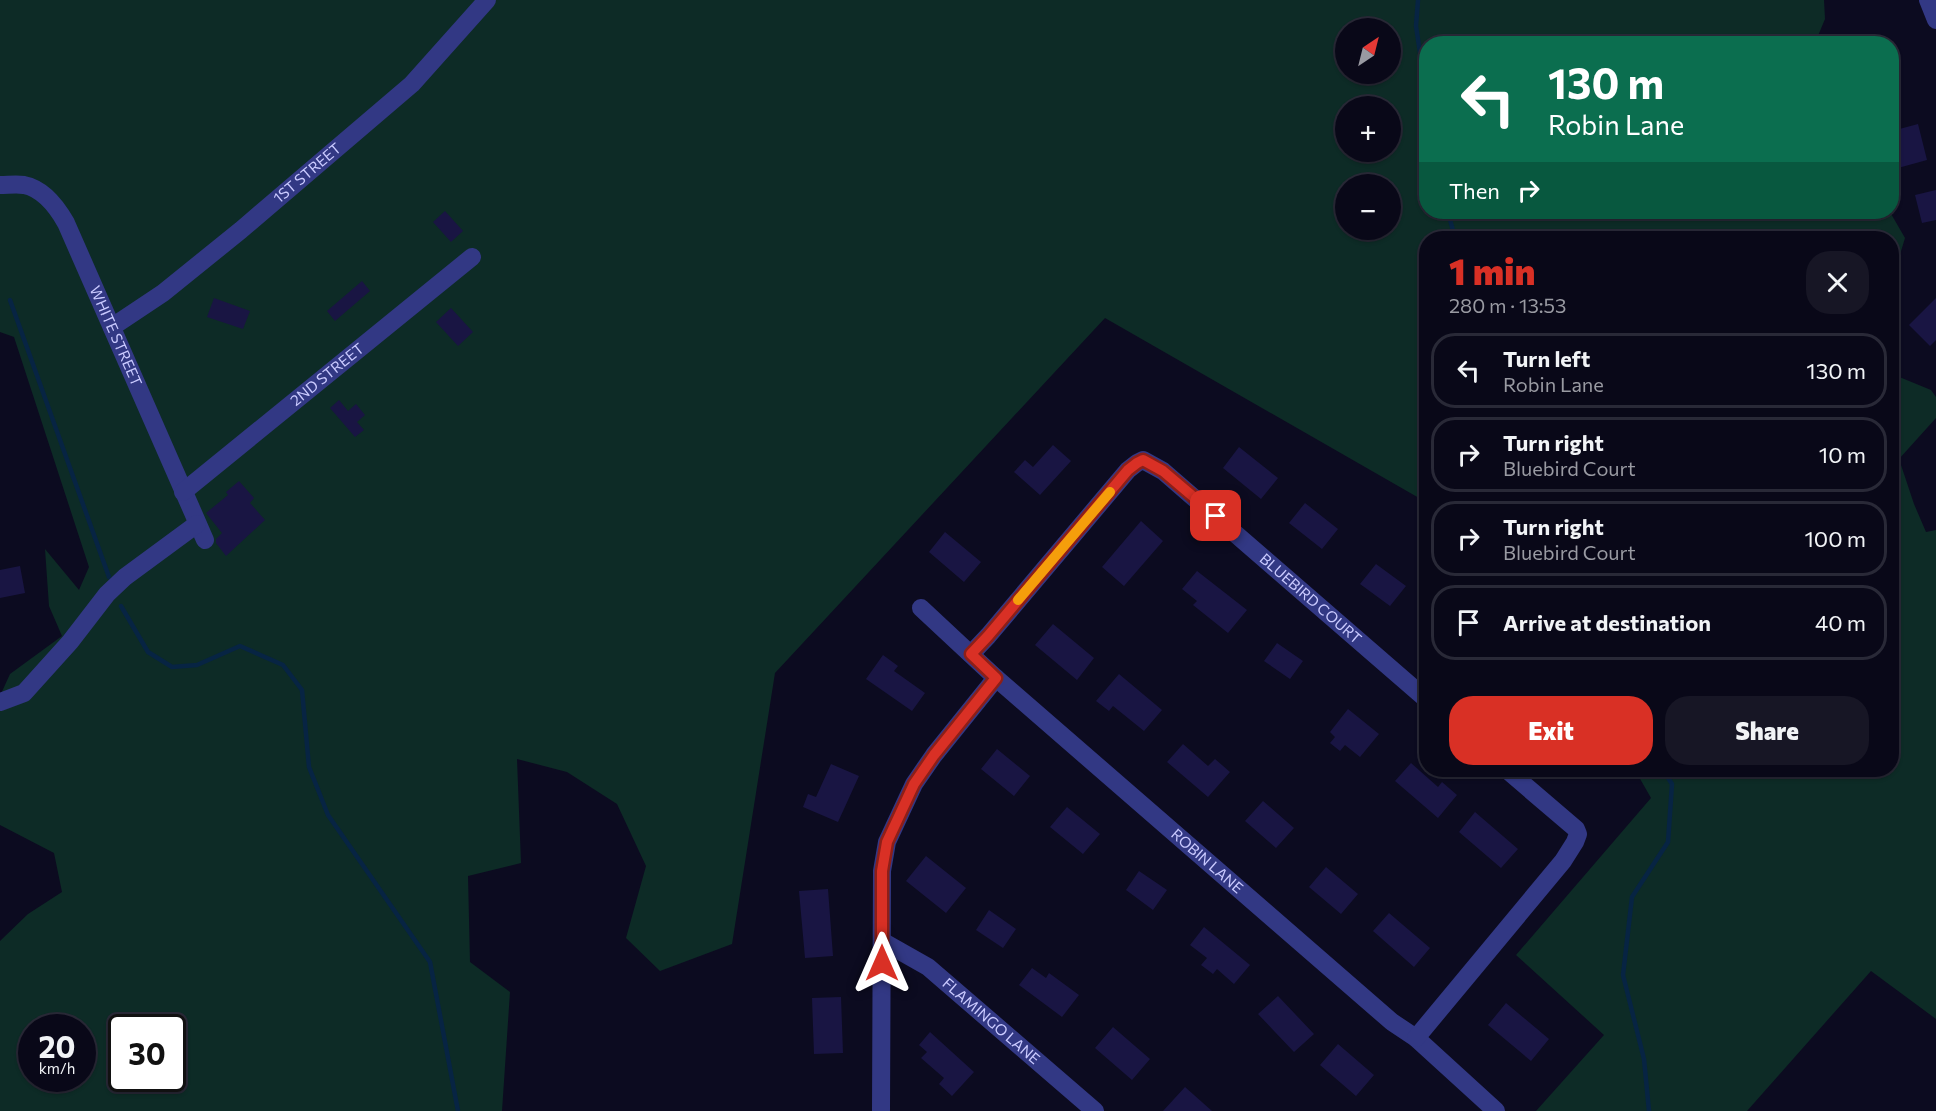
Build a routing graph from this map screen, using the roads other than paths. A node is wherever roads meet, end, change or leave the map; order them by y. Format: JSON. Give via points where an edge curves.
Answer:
{"nodes":[{"id":1,"x":488,"y":0,"type":"edge"},
{"id":2,"x":1928,"y":0,"type":"edge"},
{"id":3,"x":1936,"y":20,"type":"edge"},
{"id":4,"x":0,"y":185,"type":"edge"},
{"id":5,"x":472,"y":257,"type":"dead end"},
{"id":6,"x":112,"y":327,"type":"junction"},
{"id":7,"x":183,"y":492,"type":"junction"},
{"id":8,"x":921,"y":608,"type":"dead end"},
{"id":9,"x":971,"y":654,"type":"junction"},
{"id":10,"x":996,"y":678,"type":"junction"},
{"id":11,"x":1419,"y":693,"type":"edge"},
{"id":12,"x":0,"y":702,"type":"edge"},
{"id":13,"x":1515,"y":777,"type":"edge"},
{"id":14,"x":882,"y":941,"type":"junction"},
{"id":15,"x":1416,"y":1038,"type":"junction"},
{"id":16,"x":882,"y":1111,"type":"edge"},
{"id":17,"x":1095,"y":1111,"type":"edge"},
{"id":18,"x":1496,"y":1111,"type":"edge"}],
"edges":[{"from":1,"to":6,"type":"street","name":"1ST STREET","via":[[412,84],[241,230],[163,293]]},
{"from":2,"to":3,"type":"street"},
{"from":4,"to":6,"type":"street","name":"WHITE STREET","via":[[26,185],[56,205]]},
{"from":5,"to":7,"type":"street","name":"2ND STREET"},
{"from":6,"to":7,"type":"street","name":"WHITE STREET"},
{"from":7,"to":12,"type":"street","name":"WHITE STREET","via":[[201,532],[125,577],[106,594],[24,693]]},
{"from":8,"to":9,"type":"street","name":"ROBIN LANE"},
{"from":9,"to":10,"type":"street","name":"ROBIN LANE"},
{"from":9,"to":11,"type":"street","name":"BLUEBIRD COURT","via":[[1128,470],[1143,460],[1163,471]]},
{"from":10,"to":14,"type":"street","via":[[914,784],[887,842],[882,871]]},
{"from":10,"to":15,"type":"street","name":"ROBIN LANE","via":[[1392,1022]]},
{"from":13,"to":15,"type":"street","via":[[1576,829],[1575,842]]},
{"from":14,"to":16,"type":"street"},
{"from":14,"to":17,"type":"street","name":"FLAMINGO LANE","via":[[928,967]]},
{"from":15,"to":18,"type":"street","name":"ROBIN LANE"}]}
